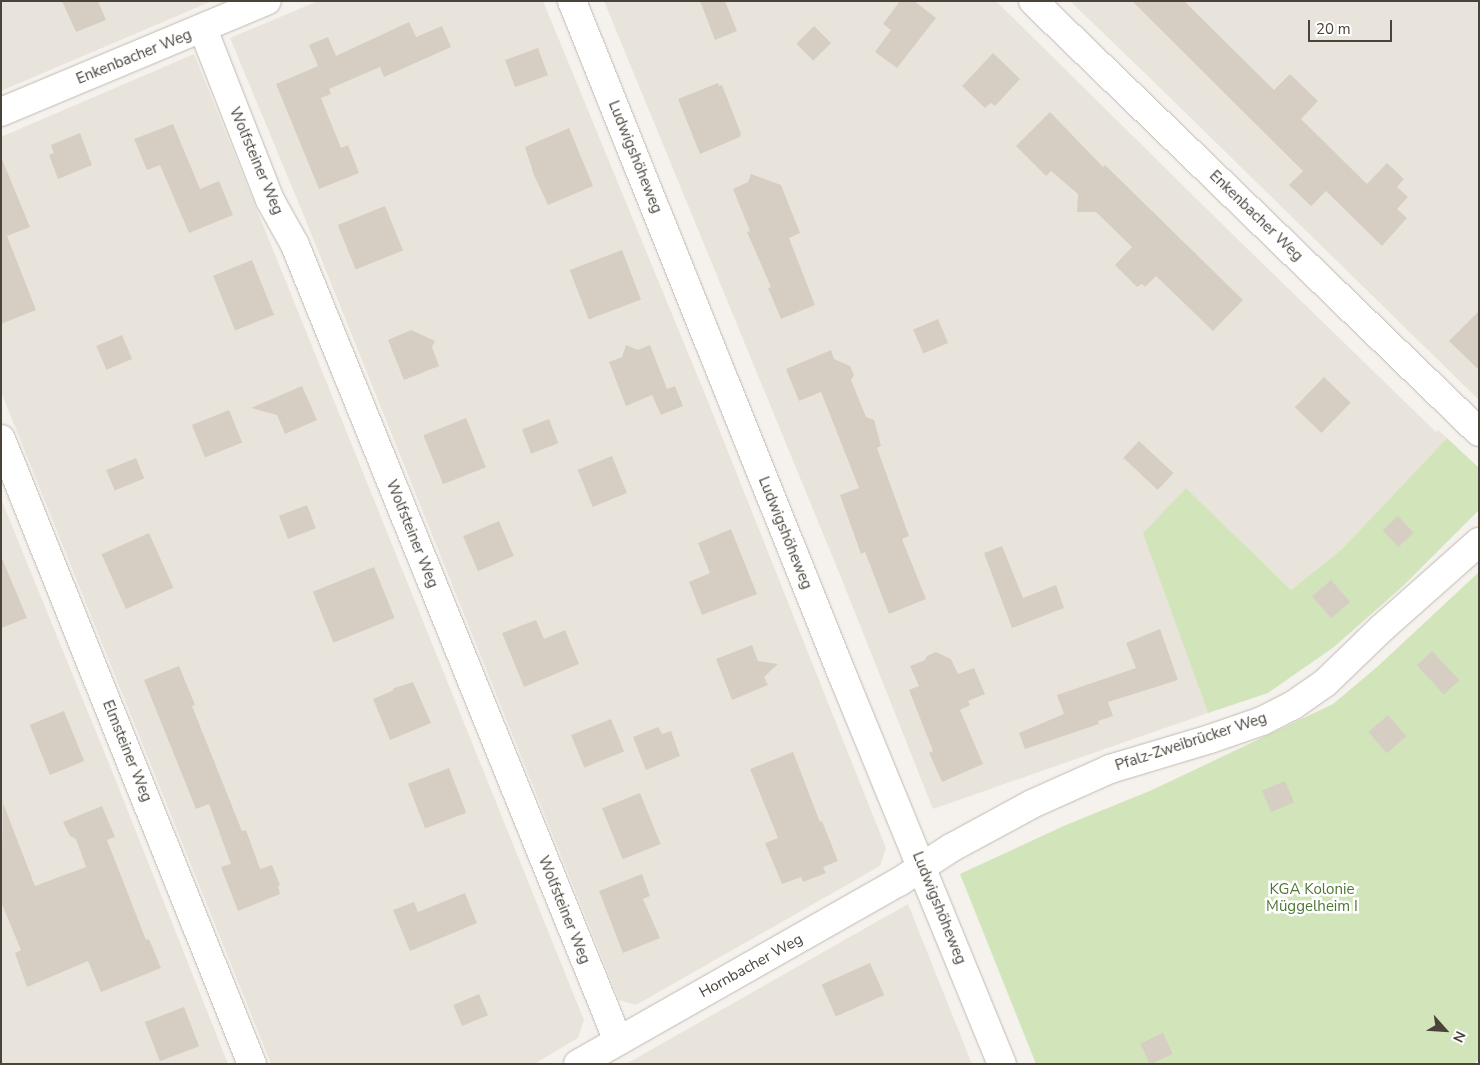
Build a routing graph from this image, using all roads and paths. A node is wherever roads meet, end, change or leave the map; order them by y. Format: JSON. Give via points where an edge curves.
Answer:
{"nodes":[{"id":1,"x":267,"y":1,"type":"edge"},
{"id":2,"x":572,"y":1,"type":"edge"},
{"id":3,"x":1033,"y":1,"type":"edge"},
{"id":4,"x":203,"y":29,"type":"junction"},
{"id":5,"x":1,"y":112,"type":"edge"},
{"id":6,"x":1479,"y":432,"type":"edge"},
{"id":7,"x":1,"y":439,"type":"edge"},
{"id":8,"x":1479,"y":542,"type":"edge"},
{"id":9,"x":923,"y":867,"type":"junction"},
{"id":10,"x":618,"y":1041,"type":"junction"},
{"id":11,"x":252,"y":1064,"type":"edge"},
{"id":12,"x":578,"y":1064,"type":"edge"},
{"id":13,"x":1002,"y":1064,"type":"edge"}],
"edges":[{"from":1,"to":4,"type":"street","name":"Enkenbacher Weg"},
{"from":2,"to":9,"type":"street","name":"Ludwigshöheweg"},
{"from":3,"to":6,"type":"street","name":"Enkenbacher Weg"},
{"from":4,"to":5,"type":"street","name":"Enkenbacher Weg"},
{"from":4,"to":10,"type":"street","name":"Wolfsteiner Weg","via":[[270,200],[298,254]]},
{"from":7,"to":11,"type":"street","name":"Elmsteiner Weg"},
{"from":8,"to":9,"type":"street","name":"Pfalz-Zweibrücker Weg","via":[[1325,683],[1292,706],[1253,724],[1110,769],[1069,786],[950,848]]},
{"from":9,"to":10,"type":"street","name":"Hornbacher Weg"},
{"from":9,"to":13,"type":"street","name":"Ludwigshöheweg"},
{"from":10,"to":12,"type":"street","name":"Hornbacher Weg"}]}
